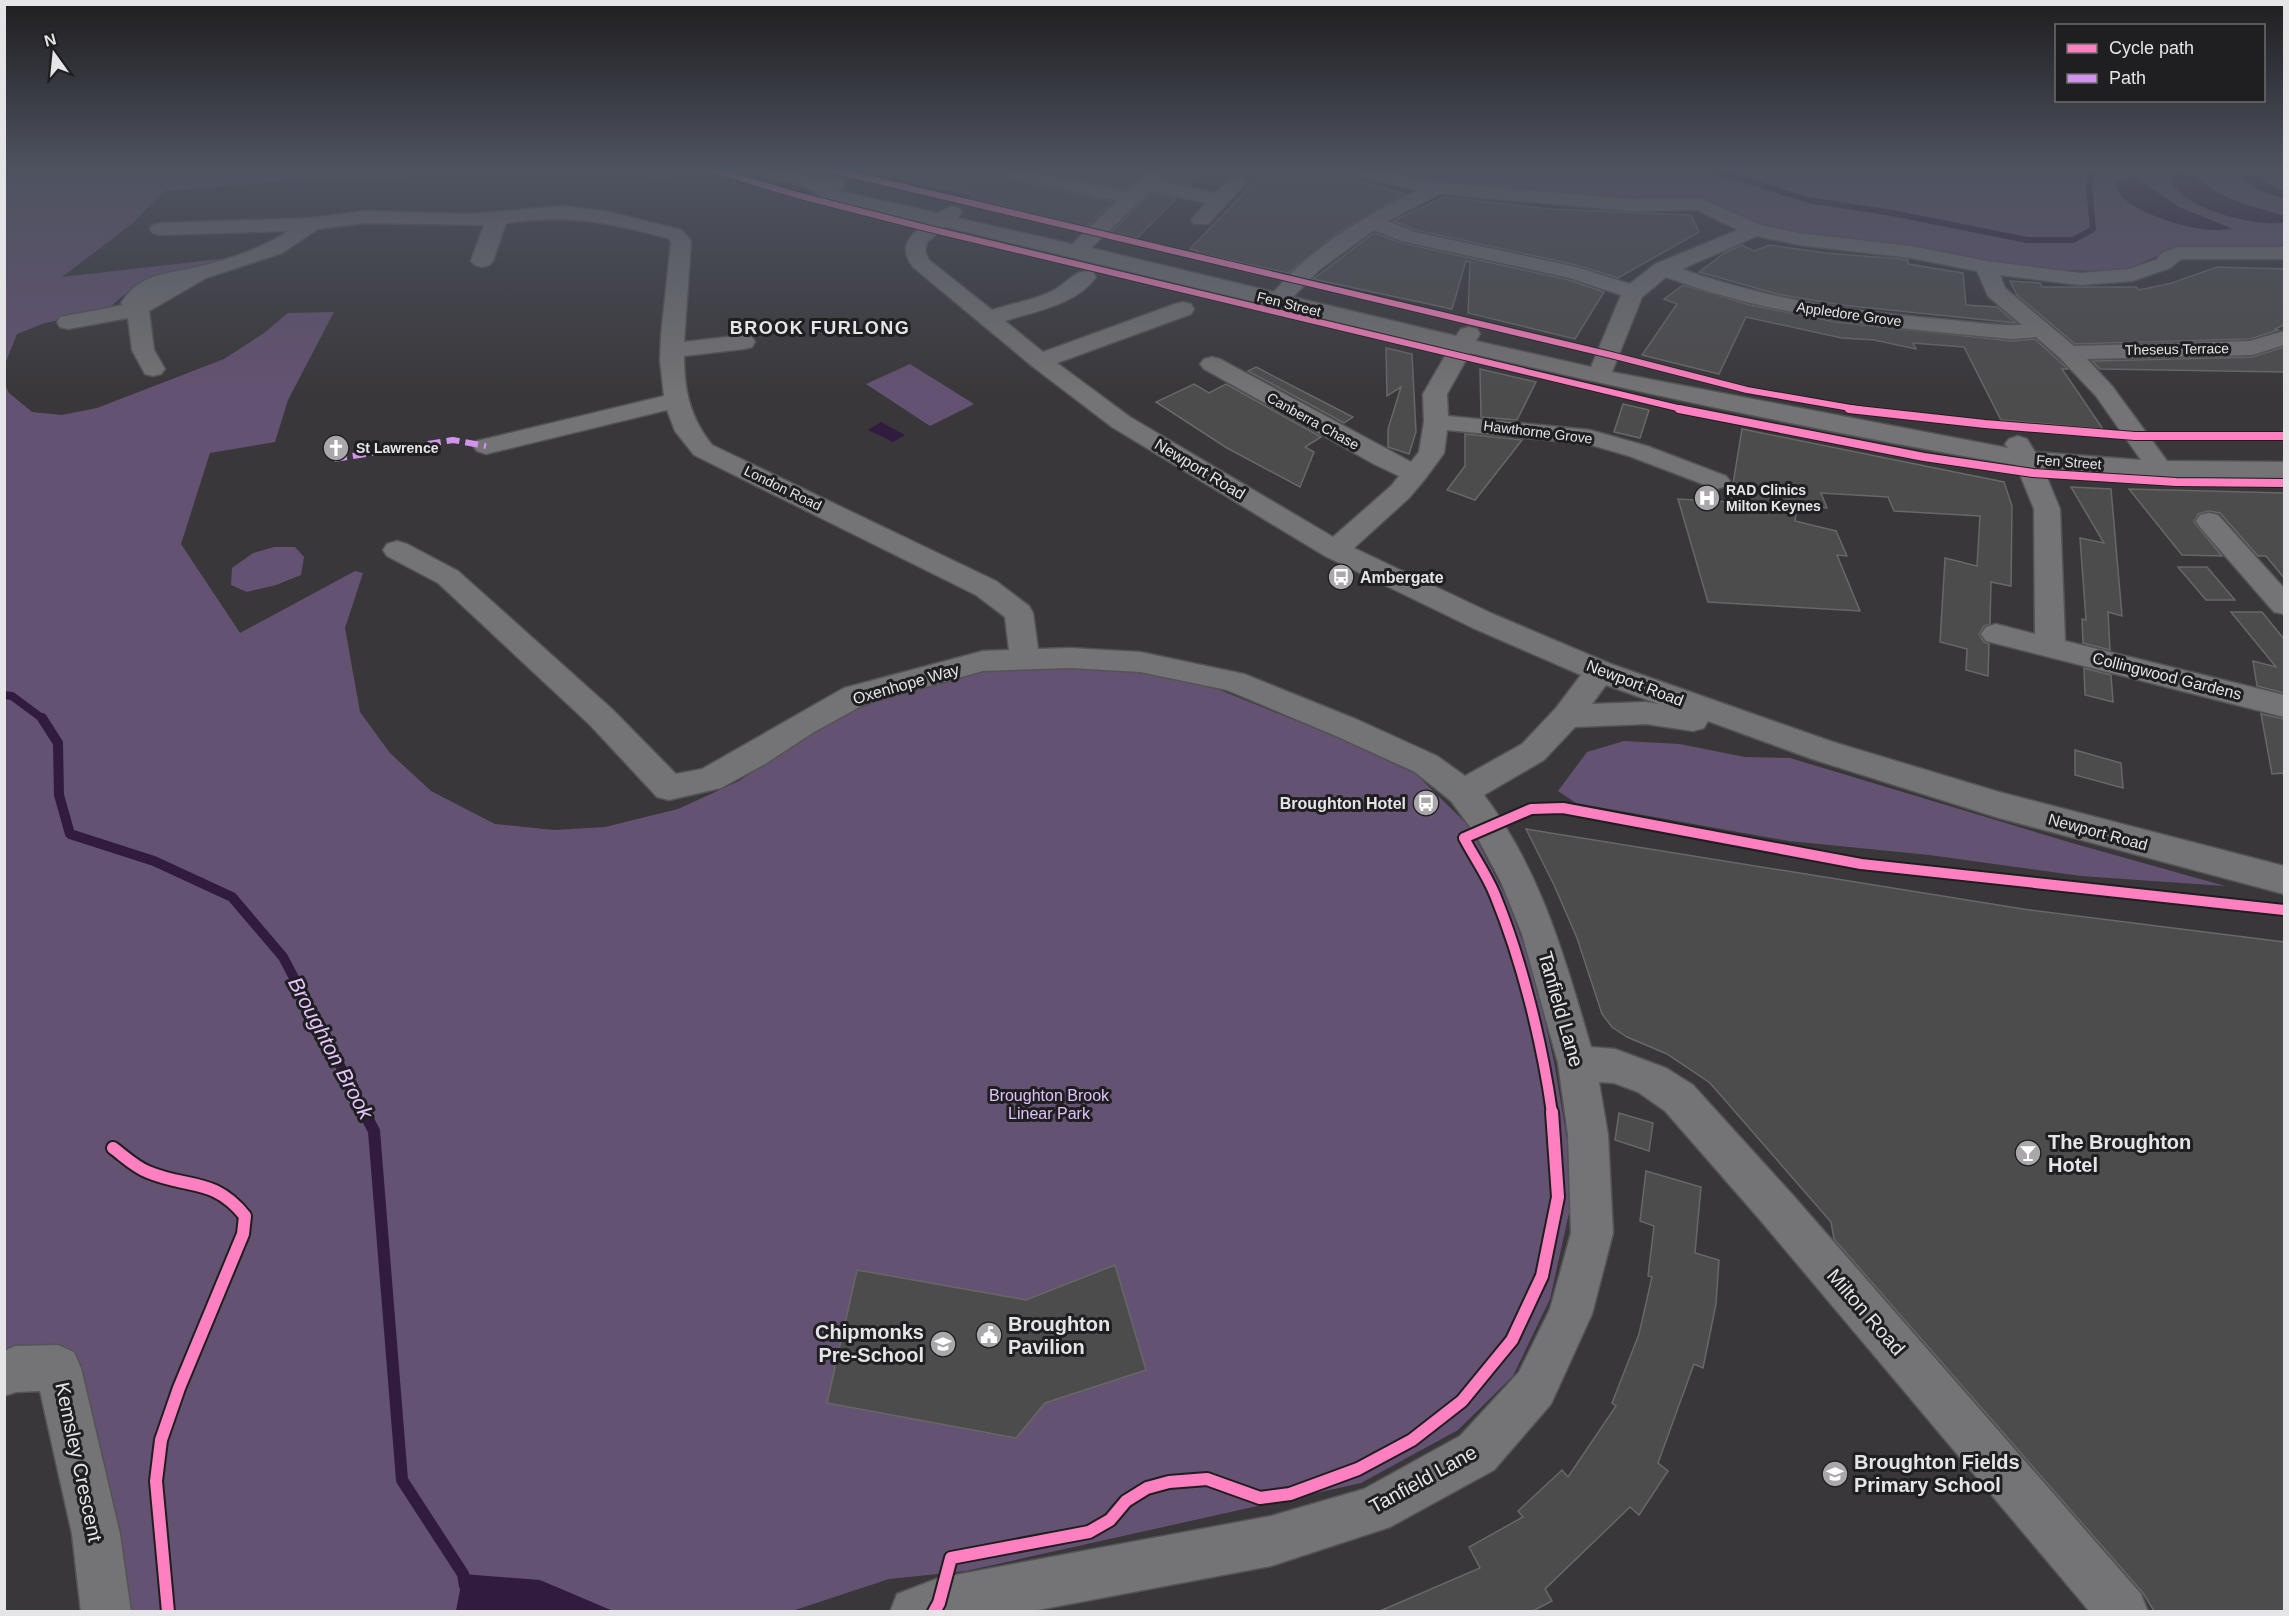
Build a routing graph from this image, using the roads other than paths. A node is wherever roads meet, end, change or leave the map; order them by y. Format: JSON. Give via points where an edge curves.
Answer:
{"nodes":[{"id":1,"x":283,"y":243,"type":"edge"},
{"id":2,"x":488,"y":243,"type":"edge"},
{"id":3,"x":681,"y":243,"type":"edge"},
{"id":4,"x":916,"y":243,"type":"edge"},
{"id":5,"x":1068,"y":243,"type":"edge"},
{"id":6,"x":1083,"y":243,"type":"edge"},
{"id":7,"x":1341,"y":243,"type":"edge"},
{"id":8,"x":1439,"y":243,"type":"edge"},
{"id":9,"x":1723,"y":243,"type":"edge"},
{"id":10,"x":1837,"y":243,"type":"edge"},
{"id":11,"x":1080,"y":246,"type":"junction"},
{"id":12,"x":2284,"y":253,"type":"edge"},
{"id":13,"x":482,"y":261,"type":"dead end"},
{"id":14,"x":1987,"y":267,"type":"junction"},
{"id":15,"x":1662,"y":269,"type":"junction"},
{"id":16,"x":1085,"y":277,"type":"dead end"},
{"id":17,"x":1633,"y":292,"type":"junction"},
{"id":18,"x":1283,"y":295,"type":"junction"},
{"id":19,"x":138,"y":309,"type":"junction"},
{"id":20,"x":1183,"y":309,"type":"dead end"},
{"id":21,"x":988,"y":319,"type":"junction"},
{"id":22,"x":68,"y":322,"type":"dead end"},
{"id":23,"x":2040,"y":330,"type":"junction"},
{"id":24,"x":2284,"y":338,"type":"edge"},
{"id":25,"x":1466,"y":340,"type":"junction"},
{"id":26,"x":744,"y":342,"type":"dead end"},
{"id":27,"x":673,"y":350,"type":"junction"},
{"id":28,"x":2068,"y":353,"type":"junction"},
{"id":29,"x":1040,"y":361,"type":"junction"},
{"id":30,"x":1212,"y":364,"type":"dead end"},
{"id":31,"x":153,"y":369,"type":"dead end"},
{"id":32,"x":1602,"y":370,"type":"junction"},
{"id":33,"x":677,"y":401,"type":"junction"},
{"id":34,"x":602,"y":418,"type":"junction"},
{"id":35,"x":1436,"y":422,"type":"junction"},
{"id":36,"x":687,"y":429,"type":"junction"},
{"id":37,"x":486,"y":446,"type":"dead end"},
{"id":38,"x":2022,"y":452,"type":"junction"},
{"id":39,"x":2284,"y":453,"type":"edge"},
{"id":40,"x":2153,"y":461,"type":"junction"},
{"id":41,"x":2284,"y":470,"type":"edge"},
{"id":42,"x":1416,"y":474,"type":"junction"},
{"id":43,"x":1717,"y":481,"type":"dead end"},
{"id":44,"x":2209,"y":521,"type":"dead end"},
{"id":45,"x":397,"y":550,"type":"dead end"},
{"id":46,"x":1335,"y":550,"type":"junction"},
{"id":47,"x":2273,"y":579,"type":"edge"},
{"id":48,"x":2284,"y":605,"type":"edge"},
{"id":49,"x":1996,"y":634,"type":"dead end"},
{"id":50,"x":2050,"y":647,"type":"junction"},
{"id":51,"x":1025,"y":659,"type":"junction"},
{"id":52,"x":1600,"y":671,"type":"junction"},
{"id":53,"x":2284,"y":706,"type":"edge"},
{"id":54,"x":1567,"y":716,"type":"junction"},
{"id":55,"x":1763,"y":729,"type":"junction"},
{"id":56,"x":1462,"y":792,"type":"junction"},
{"id":57,"x":2284,"y":880,"type":"edge"},
{"id":58,"x":1578,"y":1063,"type":"junction"},
{"id":59,"x":4,"y":1374,"type":"edge"},
{"id":60,"x":940,"y":1608,"type":"edge"},
{"id":61,"x":106,"y":1611,"type":"edge"},
{"id":62,"x":2123,"y":1611,"type":"edge"}],
"edges":[{"from":1,"to":19,"type":"street","via":[[198,273]]},
{"from":2,"to":13,"type":"street"},
{"from":3,"to":27,"type":"street","name":"London Road"},
{"from":4,"to":21,"type":"street","name":"Newport Road","via":[[920,263]]},
{"from":5,"to":11,"type":"street","name":"Fen Street"},
{"from":6,"to":11,"type":"street"},
{"from":7,"to":18,"type":"street"},
{"from":8,"to":17,"type":"street","via":[[1576,273]]},
{"from":9,"to":15,"type":"street"},
{"from":10,"to":14,"type":"street","via":[[1911,252]]},
{"from":11,"to":18,"type":"street","name":"Fen Street"},
{"from":12,"to":14,"type":"street","via":[[2177,253],[2163,264],[2132,275],[2080,279]]},
{"from":14,"to":23,"type":"street","via":[[1996,291]]},
{"from":15,"to":17,"type":"street"},
{"from":15,"to":23,"type":"street","name":"Appledore Grove","via":[[1698,284],[1840,316],[2012,332]]},
{"from":16,"to":21,"type":"street","via":[[1062,295]]},
{"from":17,"to":32,"type":"street"},
{"from":18,"to":25,"type":"street","name":"Fen Street"},
{"from":19,"to":22,"type":"street"},
{"from":19,"to":31,"type":"street","via":[[143,350]]},
{"from":20,"to":29,"type":"street"},
{"from":21,"to":29,"type":"street","name":"Newport Road"},
{"from":23,"to":28,"type":"street"},
{"from":24,"to":28,"type":"street","name":"Theseus Terrace","via":[[2252,348]]},
{"from":25,"to":32,"type":"street","name":"Fen Street"},
{"from":25,"to":35,"type":"street","via":[[1435,394]]},
{"from":26,"to":27,"type":"street"},
{"from":27,"to":33,"type":"street","name":"London Road"},
{"from":28,"to":40,"type":"street","via":[[2104,391]]},
{"from":29,"to":46,"type":"street","name":"Newport Road","via":[[1121,422]]},
{"from":30,"to":42,"type":"street","name":"Canberra Chase"},
{"from":32,"to":38,"type":"street","name":"Fen Street","via":[[1769,410],[1943,445]]},
{"from":33,"to":34,"type":"street"},
{"from":33,"to":36,"type":"street","name":"London Road"},
{"from":34,"to":36,"type":"street"},
{"from":34,"to":37,"type":"street"},
{"from":35,"to":42,"type":"street","via":[[1431,453]]},
{"from":35,"to":43,"type":"street","name":"Hawthorne Grove","via":[[1590,437],[1633,458]]},
{"from":36,"to":51,"type":"street","name":"London Road","via":[[703,450],[986,588],[1018,613]]},
{"from":38,"to":40,"type":"street","name":"Fen Street"},
{"from":38,"to":50,"type":"street","via":[[2047,509]]},
{"from":39,"to":40,"type":"street","name":"Fen Street"},
{"from":40,"to":41,"type":"street","name":"Fen Street"},
{"from":42,"to":46,"type":"street"},
{"from":44,"to":47,"type":"street"},
{"from":45,"to":51,"type":"street","name":"Oxenhope Way","via":[[448,578],[601,717],[669,788],[710,779],[855,696],[983,661]]},
{"from":46,"to":52,"type":"street","name":"Newport Road","via":[[1483,621]]},
{"from":47,"to":48,"type":"street"},
{"from":49,"to":50,"type":"street","name":"Collingwood Gardens"},
{"from":50,"to":53,"type":"street","name":"Collingwood Gardens"},
{"from":51,"to":56,"type":"street","name":"Oxenhope Way","via":[[1140,662],[1233,681],[1417,759]]},
{"from":52,"to":54,"type":"street"},
{"from":52,"to":55,"type":"street","name":"Newport Road"},
{"from":54,"to":55,"type":"street","via":[[1646,713]]},
{"from":54,"to":56,"type":"street","via":[[1533,752]]},
{"from":55,"to":57,"type":"street","name":"Newport Road","via":[[1999,805]]},
{"from":56,"to":58,"type":"street","name":"Tanfield Lane","via":[[1488,826],[1518,880],[1540,934]]},
{"from":58,"to":60,"type":"street","name":"Tanfield Lane","via":[[1588,1135],[1592,1233],[1570,1314],[1534,1388],[1477,1453],[1373,1510],[1271,1541]]},
{"from":58,"to":62,"type":"street","name":"Milton Road","via":[[1615,1066],[1652,1080],[1680,1098]]},
{"from":59,"to":61,"type":"street","name":"Kemsley Crescent","via":[[15,1369],[58,1368],[96,1534]]}]}
